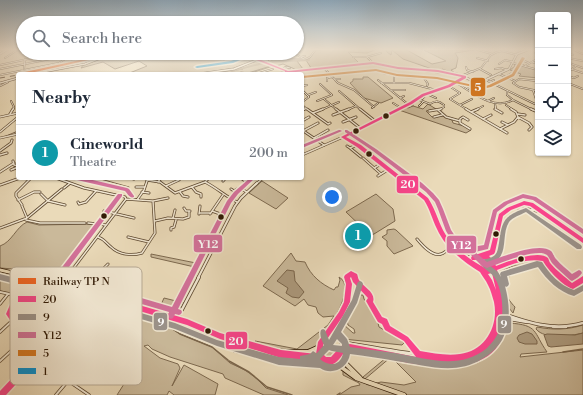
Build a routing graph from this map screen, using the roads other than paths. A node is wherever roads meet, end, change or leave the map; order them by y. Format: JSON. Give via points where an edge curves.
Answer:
{"nodes":[{"id":1,"x":37,"y":67,"type":"edge"},
{"id":2,"x":68,"y":67,"type":"edge"},
{"id":3,"x":239,"y":67,"type":"edge"},
{"id":4,"x":278,"y":67,"type":"edge"},
{"id":5,"x":285,"y":67,"type":"edge"},
{"id":6,"x":330,"y":67,"type":"edge"},
{"id":7,"x":395,"y":67,"type":"edge"},
{"id":8,"x":509,"y":67,"type":"edge"},
{"id":9,"x":324,"y":68,"type":"junction"},
{"id":10,"x":466,"y":68,"type":"dead end"},
{"id":11,"x":282,"y":69,"type":"junction"},
{"id":12,"x":480,"y":69,"type":"joint"},
{"id":13,"x":495,"y":69,"type":"dead end"},
{"id":14,"x":572,"y":69,"type":"edge"},
{"id":15,"x":24,"y":70,"type":"joint"},
{"id":16,"x":272,"y":70,"type":"dead end"},
{"id":17,"x":507,"y":70,"type":"junction"},
{"id":18,"x":287,"y":71,"type":"joint"},
{"id":19,"x":43,"y":72,"type":"edge"},
{"id":20,"x":212,"y":72,"type":"edge"},
{"id":21,"x":268,"y":72,"type":"edge"},
{"id":22,"x":335,"y":72,"type":"dead end"},
{"id":23,"x":473,"y":72,"type":"junction"},
{"id":24,"x":383,"y":73,"type":"dead end"},
{"id":25,"x":583,"y":73,"type":"edge"},
{"id":26,"x":0,"y":74,"type":"edge"},
{"id":27,"x":330,"y":74,"type":"junction"},
{"id":28,"x":499,"y":74,"type":"junction"},
{"id":29,"x":512,"y":74,"type":"dead end"},
{"id":30,"x":492,"y":75,"type":"dead end"},
{"id":31,"x":332,"y":76,"type":"junction"},
{"id":32,"x":462,"y":76,"type":"junction"},
{"id":33,"x":578,"y":76,"type":"dead end"},
{"id":34,"x":405,"y":77,"type":"dead end"},
{"id":35,"x":465,"y":77,"type":"junction"},
{"id":36,"x":506,"y":77,"type":"junction"},
{"id":37,"x":571,"y":77,"type":"edge"},
{"id":38,"x":424,"y":78,"type":"junction"},
{"id":39,"x":438,"y":78,"type":"dead end"},
{"id":40,"x":16,"y":79,"type":"edge"},
{"id":41,"x":334,"y":79,"type":"junction"},
{"id":42,"x":340,"y":79,"type":"dead end"},
{"id":43,"x":502,"y":79,"type":"dead end"},
{"id":44,"x":378,"y":80,"type":"dead end"},
{"id":45,"x":486,"y":80,"type":"junction"},
{"id":46,"x":494,"y":80,"type":"dead end"},
{"id":47,"x":327,"y":81,"type":"dead end"},
{"id":48,"x":514,"y":81,"type":"junction"},
{"id":49,"x":535,"y":81,"type":"edge"},
{"id":50,"x":8,"y":82,"type":"dead end"},
{"id":51,"x":394,"y":82,"type":"junction"},
{"id":52,"x":455,"y":82,"type":"junction"},
{"id":53,"x":490,"y":82,"type":"junction"},
{"id":54,"x":0,"y":83,"type":"edge"},
{"id":55,"x":338,"y":83,"type":"junction"},
{"id":56,"x":382,"y":83,"type":"junction"},
{"id":57,"x":307,"y":84,"type":"dead end"},
{"id":58,"x":320,"y":84,"type":"dead end"},
{"id":59,"x":336,"y":84,"type":"dead end"},
{"id":60,"x":570,"y":84,"type":"edge"},
{"id":61,"x":304,"y":85,"type":"edge"},
{"id":62,"x":0,"y":86,"type":"edge"},
{"id":63,"x":426,"y":86,"type":"junction"},
{"id":64,"x":449,"y":86,"type":"junction"},
{"id":65,"x":473,"y":86,"type":"dead end"},
{"id":66,"x":467,"y":89,"type":"junction"},
{"id":67,"x":583,"y":89,"type":"edge"},
{"id":68,"x":390,"y":90,"type":"junction"},
{"id":69,"x":405,"y":90,"type":"dead end"},
{"id":70,"x":436,"y":90,"type":"junction"},
{"id":71,"x":533,"y":90,"type":"joint"},
{"id":72,"x":339,"y":91,"type":"dead end"},
{"id":73,"x":507,"y":91,"type":"junction"},
{"id":74,"x":304,"y":92,"type":"edge"},
{"id":75,"x":316,"y":92,"type":"dead end"},
{"id":76,"x":483,"y":92,"type":"dead end"},
{"id":77,"x":427,"y":94,"type":"junction"},
{"id":78,"x":308,"y":95,"type":"junction"},
{"id":79,"x":477,"y":95,"type":"junction"},
{"id":80,"x":404,"y":96,"type":"dead end"},
{"id":81,"x":425,"y":96,"type":"dead end"},
{"id":82,"x":535,"y":96,"type":"edge"},
{"id":83,"x":432,"y":97,"type":"junction"},
{"id":84,"x":400,"y":98,"type":"junction"},
{"id":85,"x":422,"y":98,"type":"junction"},
{"id":86,"x":430,"y":98,"type":"dead end"},
{"id":87,"x":436,"y":98,"type":"dead end"},
{"id":88,"x":494,"y":98,"type":"dead end"},
{"id":89,"x":324,"y":99,"type":"junction"},
{"id":90,"x":417,"y":99,"type":"junction"},
{"id":91,"x":472,"y":99,"type":"dead end"},
{"id":92,"x":11,"y":100,"type":"dead end"},
{"id":93,"x":513,"y":100,"type":"junction"},
{"id":94,"x":304,"y":101,"type":"edge"},
{"id":95,"x":317,"y":101,"type":"dead end"},
{"id":96,"x":488,"y":101,"type":"junction"},
{"id":97,"x":339,"y":102,"type":"dead end"},
{"id":98,"x":424,"y":102,"type":"junction"},
{"id":99,"x":378,"y":103,"type":"dead end"},
{"id":100,"x":393,"y":103,"type":"dead end"},
{"id":101,"x":408,"y":104,"type":"junction"},
{"id":102,"x":495,"y":104,"type":"junction"},
{"id":103,"x":535,"y":104,"type":"edge"},
{"id":104,"x":332,"y":105,"type":"junction"},
{"id":105,"x":357,"y":105,"type":"junction"},
{"id":106,"x":460,"y":105,"type":"junction"},
{"id":107,"x":506,"y":105,"type":"junction"},
{"id":108,"x":419,"y":106,"type":"dead end"},
{"id":109,"x":483,"y":106,"type":"dead end"},
{"id":110,"x":306,"y":108,"type":"edge"},
{"id":111,"x":401,"y":108,"type":"junction"},
{"id":112,"x":438,"y":110,"type":"junction"},
{"id":113,"x":429,"y":111,"type":"dead end"},
{"id":114,"x":535,"y":111,"type":"edge"},
{"id":115,"x":340,"y":112,"type":"junction"},
{"id":116,"x":472,"y":112,"type":"junction"},
{"id":117,"x":314,"y":113,"type":"junction"},
{"id":118,"x":502,"y":113,"type":"dead end"},
{"id":119,"x":11,"y":114,"type":"junction"},
{"id":120,"x":518,"y":114,"type":"junction"},
{"id":121,"x":16,"y":115,"type":"edge"},
{"id":122,"x":333,"y":115,"type":"dead end"},
{"id":123,"x":443,"y":115,"type":"junction"},
{"id":124,"x":490,"y":115,"type":"dead end"},
{"id":125,"x":525,"y":115,"type":"dead end"},
{"id":126,"x":356,"y":116,"type":"dead end"},
{"id":127,"x":0,"y":117,"type":"edge"},
{"id":128,"x":16,"y":117,"type":"edge"},
{"id":129,"x":309,"y":117,"type":"dead end"},
{"id":130,"x":434,"y":117,"type":"dead end"},
{"id":131,"x":518,"y":117,"type":"junction"},
{"id":132,"x":483,"y":119,"type":"junction"},
{"id":133,"x":304,"y":120,"type":"edge"},
{"id":134,"x":350,"y":120,"type":"junction"},
{"id":135,"x":460,"y":120,"type":"junction"},
{"id":136,"x":468,"y":120,"type":"dead end"},
{"id":137,"x":375,"y":121,"type":"junction"},
{"id":138,"x":343,"y":122,"type":"dead end"},
{"id":139,"x":502,"y":122,"type":"dead end"},
{"id":140,"x":318,"y":123,"type":"dead end"},
{"id":141,"x":330,"y":123,"type":"dead end"},
{"id":142,"x":508,"y":125,"type":"junction"},
{"id":143,"x":360,"y":128,"type":"junction"},
{"id":144,"x":470,"y":129,"type":"dead end"},
{"id":145,"x":500,"y":129,"type":"junction"},
{"id":146,"x":304,"y":130,"type":"edge"},
{"id":147,"x":328,"y":130,"type":"dead end"},
{"id":148,"x":529,"y":130,"type":"dead end"},
{"id":149,"x":0,"y":132,"type":"edge"},
{"id":150,"x":304,"y":132,"type":"edge"},
{"id":151,"x":507,"y":133,"type":"dead end"},
{"id":152,"x":16,"y":134,"type":"edge"},
{"id":153,"x":343,"y":137,"type":"junction"},
{"id":154,"x":1,"y":138,"type":"edge"},
{"id":155,"x":314,"y":138,"type":"junction"},
{"id":156,"x":12,"y":140,"type":"dead end"},
{"id":157,"x":324,"y":145,"type":"junction"},
{"id":158,"x":357,"y":145,"type":"junction"},
{"id":159,"x":347,"y":146,"type":"dead end"},
{"id":160,"x":350,"y":148,"type":"junction"},
{"id":161,"x":0,"y":151,"type":"edge"},
{"id":162,"x":358,"y":151,"type":"dead end"},
{"id":163,"x":7,"y":153,"type":"dead end"},
{"id":164,"x":355,"y":153,"type":"junction"},
{"id":165,"x":304,"y":154,"type":"edge"},
{"id":166,"x":0,"y":155,"type":"edge"},
{"id":167,"x":381,"y":164,"type":"junction"},
{"id":168,"x":16,"y":165,"type":"edge"},
{"id":169,"x":16,"y":168,"type":"edge"},
{"id":170,"x":374,"y":168,"type":"junction"},
{"id":171,"x":12,"y":170,"type":"dead end"},
{"id":172,"x":386,"y":171,"type":"dead end"},
{"id":173,"x":0,"y":172,"type":"edge"},
{"id":174,"x":381,"y":174,"type":"junction"},
{"id":175,"x":378,"y":176,"type":"dead end"},
{"id":176,"x":16,"y":179,"type":"edge"},
{"id":177,"x":29,"y":180,"type":"edge"},
{"id":178,"x":61,"y":180,"type":"edge"},
{"id":179,"x":148,"y":180,"type":"edge"},
{"id":180,"x":151,"y":180,"type":"edge"},
{"id":181,"x":179,"y":180,"type":"dead end"},
{"id":182,"x":261,"y":180,"type":"edge"},
{"id":183,"x":158,"y":182,"type":"joint"},
{"id":184,"x":205,"y":182,"type":"joint"},
{"id":185,"x":69,"y":183,"type":"junction"},
{"id":186,"x":0,"y":184,"type":"edge"},
{"id":187,"x":166,"y":186,"type":"junction"},
{"id":188,"x":136,"y":187,"type":"dead end"},
{"id":189,"x":145,"y":187,"type":"junction"},
{"id":190,"x":192,"y":187,"type":"junction"},
{"id":191,"x":231,"y":189,"type":"dead end"},
{"id":192,"x":96,"y":191,"type":"junction"},
{"id":193,"x":142,"y":192,"type":"junction"},
{"id":194,"x":149,"y":192,"type":"dead end"},
{"id":195,"x":180,"y":192,"type":"junction"},
{"id":196,"x":247,"y":192,"type":"junction"},
{"id":197,"x":223,"y":195,"type":"junction"},
{"id":198,"x":202,"y":196,"type":"dead end"},
{"id":199,"x":188,"y":197,"type":"dead end"},
{"id":200,"x":168,"y":198,"type":"dead end"},
{"id":201,"x":126,"y":199,"type":"junction"},
{"id":202,"x":18,"y":200,"type":"junction"},
{"id":203,"x":137,"y":200,"type":"junction"},
{"id":204,"x":48,"y":201,"type":"junction"},
{"id":205,"x":153,"y":201,"type":"junction"},
{"id":206,"x":78,"y":202,"type":"dead end"},
{"id":207,"x":238,"y":202,"type":"junction"},
{"id":208,"x":65,"y":205,"type":"dead end"},
{"id":209,"x":522,"y":205,"type":"junction"},
{"id":210,"x":200,"y":206,"type":"dead end"},
{"id":211,"x":532,"y":206,"type":"junction"},
{"id":212,"x":514,"y":207,"type":"junction"},
{"id":213,"x":184,"y":208,"type":"dead end"},
{"id":214,"x":524,"y":209,"type":"junction"},
{"id":215,"x":175,"y":210,"type":"dead end"},
{"id":216,"x":532,"y":210,"type":"junction"},
{"id":217,"x":104,"y":211,"type":"dead end"},
{"id":218,"x":211,"y":212,"type":"junction"},
{"id":219,"x":540,"y":212,"type":"junction"},
{"id":220,"x":115,"y":213,"type":"junction"},
{"id":221,"x":223,"y":215,"type":"dead end"},
{"id":222,"x":134,"y":218,"type":"dead end"},
{"id":223,"x":173,"y":218,"type":"junction"},
{"id":224,"x":26,"y":219,"type":"junction"},
{"id":225,"x":176,"y":220,"type":"junction"},
{"id":226,"x":155,"y":222,"type":"junction"},
{"id":227,"x":106,"y":225,"type":"junction"},
{"id":228,"x":0,"y":228,"type":"edge"},
{"id":229,"x":171,"y":230,"type":"dead end"},
{"id":230,"x":97,"y":237,"type":"junction"},
{"id":231,"x":128,"y":237,"type":"dead end"},
{"id":232,"x":417,"y":239,"type":"dead end"},
{"id":233,"x":583,"y":241,"type":"edge"},
{"id":234,"x":149,"y":242,"type":"junction"},
{"id":235,"x":452,"y":246,"type":"junction"},
{"id":236,"x":492,"y":252,"type":"junction"},
{"id":237,"x":484,"y":255,"type":"junction"},
{"id":238,"x":464,"y":256,"type":"junction"},
{"id":239,"x":474,"y":258,"type":"junction"},
{"id":240,"x":491,"y":260,"type":"junction"},
{"id":241,"x":108,"y":264,"type":"dead end"},
{"id":242,"x":475,"y":264,"type":"junction"},
{"id":243,"x":74,"y":267,"type":"edge"},
{"id":244,"x":104,"y":267,"type":"edge"},
{"id":245,"x":494,"y":269,"type":"junction"},
{"id":246,"x":0,"y":270,"type":"edge"},
{"id":247,"x":10,"y":272,"type":"edge"},
{"id":248,"x":483,"y":272,"type":"junction"},
{"id":249,"x":0,"y":292,"type":"edge"},
{"id":250,"x":8,"y":294,"type":"joint"},
{"id":251,"x":0,"y":304,"type":"edge"},
{"id":252,"x":142,"y":309,"type":"edge"},
{"id":253,"x":498,"y":312,"type":"junction"},
{"id":254,"x":504,"y":314,"type":"junction"},
{"id":255,"x":504,"y":318,"type":"junction"},
{"id":256,"x":178,"y":319,"type":"junction"},
{"id":257,"x":528,"y":322,"type":"junction"},
{"id":258,"x":10,"y":323,"type":"edge"},
{"id":259,"x":583,"y":323,"type":"edge"},
{"id":260,"x":0,"y":332,"type":"edge"},
{"id":261,"x":334,"y":342,"type":"junction"},
{"id":262,"x":319,"y":347,"type":"junction"},
{"id":263,"x":10,"y":352,"type":"edge"},
{"id":264,"x":276,"y":352,"type":"junction"},
{"id":265,"x":339,"y":352,"type":"junction"},
{"id":266,"x":411,"y":352,"type":"junction"},
{"id":267,"x":322,"y":358,"type":"junction"},
{"id":268,"x":426,"y":360,"type":"junction"},
{"id":269,"x":0,"y":361,"type":"edge"},
{"id":270,"x":333,"y":361,"type":"junction"},
{"id":271,"x":361,"y":379,"type":"junction"},
{"id":272,"x":11,"y":385,"type":"edge"},
{"id":273,"x":65,"y":385,"type":"edge"},
{"id":274,"x":74,"y":385,"type":"edge"},
{"id":275,"x":1,"y":395,"type":"edge"},
{"id":276,"x":56,"y":395,"type":"edge"},
{"id":277,"x":90,"y":395,"type":"edge"},
{"id":278,"x":404,"y":395,"type":"edge"}],
"edges":[{"from":1,"to":15,"type":"street"},
{"from":2,"to":19,"type":"main road"},
{"from":3,"to":20,"type":"street"},
{"from":4,"to":11,"type":"street"},
{"from":5,"to":11,"type":"street"},
{"from":6,"to":9,"type":"street"},
{"from":7,"to":32,"type":"street"},
{"from":8,"to":17,"type":"street"},
{"from":9,"to":18,"type":"street"},
{"from":9,"to":27,"type":"street"},
{"from":10,"to":23,"type":"street"},
{"from":11,"to":18,"type":"street"},
{"from":12,"to":23,"type":"street"},
{"from":12,"to":30,"type":"street"},
{"from":13,"to":17,"type":"street"},
{"from":14,"to":25,"type":"street"},
{"from":15,"to":26,"type":"street"},
{"from":16,"to":21,"type":"street"},
{"from":17,"to":28,"type":"street"},
{"from":22,"to":27,"type":"street"},
{"from":23,"to":32,"type":"street"},
{"from":24,"to":51,"type":"street","via":[[394,74]]},
{"from":27,"to":31,"type":"street"},
{"from":28,"to":36,"type":"street"},
{"from":28,"to":45,"type":"street"},
{"from":29,"to":36,"type":"street"},
{"from":31,"to":41,"type":"street"},
{"from":31,"to":47,"type":"street","via":[[327,78]]},
{"from":32,"to":35,"type":"street"},
{"from":33,"to":37,"type":"street"},
{"from":34,"to":38,"type":"street"},
{"from":35,"to":45,"type":"street"},
{"from":35,"to":52,"type":"street"},
{"from":36,"to":43,"type":"street"},
{"from":36,"to":48,"type":"street"},
{"from":38,"to":39,"type":"street"},
{"from":38,"to":63,"type":"street","via":[[428,83]]},
{"from":40,"to":54,"type":"main road"},
{"from":41,"to":42,"type":"street"},
{"from":41,"to":55,"type":"street"},
{"from":44,"to":56,"type":"street"},
{"from":45,"to":53,"type":"street"},
{"from":46,"to":53,"type":"street"},
{"from":48,"to":49,"type":"street","via":[[520,79]]},
{"from":48,"to":71,"type":"street","via":[[513,84],[516,86]]},
{"from":50,"to":62,"type":"street"},
{"from":51,"to":56,"type":"street"},
{"from":51,"to":63,"type":"street"},
{"from":52,"to":64,"type":"street"},
{"from":52,"to":66,"type":"street"},
{"from":53,"to":73,"type":"street"},
{"from":55,"to":59,"type":"street"},
{"from":55,"to":99,"type":"street","via":[[354,90],[373,108]]},
{"from":56,"to":68,"type":"street"},
{"from":57,"to":61,"type":"street"},
{"from":58,"to":89,"type":"street","via":[[332,95]]},
{"from":60,"to":67,"type":"street"},
{"from":63,"to":70,"type":"street"},
{"from":64,"to":70,"type":"street"},
{"from":64,"to":106,"type":"street","via":[[460,93],[449,98]]},
{"from":65,"to":66,"type":"street"},
{"from":66,"to":79,"type":"street"},
{"from":68,"to":69,"type":"street"},
{"from":68,"to":84,"type":"street"},
{"from":70,"to":77,"type":"street"},
{"from":71,"to":82,"type":"street"},
{"from":72,"to":105,"type":"street"},
{"from":73,"to":93,"type":"street","via":[[507,95]]},
{"from":73,"to":103,"type":"street"},
{"from":74,"to":78,"type":"street"},
{"from":75,"to":78,"type":"street"},
{"from":76,"to":79,"type":"street"},
{"from":77,"to":83,"type":"street"},
{"from":77,"to":85,"type":"street"},
{"from":78,"to":94,"type":"street"},
{"from":79,"to":96,"type":"street"},
{"from":80,"to":84,"type":"street"},
{"from":81,"to":85,"type":"street"},
{"from":83,"to":86,"type":"street"},
{"from":83,"to":87,"type":"street"},
{"from":84,"to":101,"type":"street"},
{"from":85,"to":90,"type":"street"},
{"from":88,"to":96,"type":"street"},
{"from":89,"to":95,"type":"street"},
{"from":89,"to":104,"type":"street"},
{"from":90,"to":98,"type":"street"},
{"from":90,"to":101,"type":"street"},
{"from":91,"to":106,"type":"street"},
{"from":92,"to":119,"type":"street","via":[[14,107]]},
{"from":93,"to":107,"type":"street"},
{"from":93,"to":114,"type":"street"},
{"from":96,"to":102,"type":"street"},
{"from":97,"to":104,"type":"street"},
{"from":98,"to":108,"type":"street"},
{"from":98,"to":112,"type":"street","via":[[439,102],[444,106]]},
{"from":100,"to":111,"type":"street"},
{"from":101,"to":111,"type":"street"},
{"from":102,"to":107,"type":"street"},
{"from":102,"to":118,"type":"street","via":[[495,109]]},
{"from":104,"to":115,"type":"street"},
{"from":104,"to":117,"type":"street"},
{"from":105,"to":115,"type":"street"},
{"from":105,"to":137,"type":"street"},
{"from":106,"to":116,"type":"street"},
{"from":107,"to":120,"type":"street"},
{"from":109,"to":116,"type":"street"},
{"from":110,"to":117,"type":"street"},
{"from":111,"to":137,"type":"street"},
{"from":112,"to":113,"type":"street"},
{"from":112,"to":123,"type":"street"},
{"from":115,"to":122,"type":"street"},
{"from":115,"to":134,"type":"street"},
{"from":116,"to":132,"type":"street"},
{"from":117,"to":141,"type":"street"},
{"from":119,"to":121,"type":"street"},
{"from":119,"to":127,"type":"street"},
{"from":120,"to":125,"type":"street"},
{"from":120,"to":131,"type":"street"},
{"from":123,"to":130,"type":"street"},
{"from":123,"to":135,"type":"street"},
{"from":124,"to":132,"type":"street"},
{"from":126,"to":134,"type":"street"},
{"from":128,"to":149,"type":"street"},
{"from":129,"to":133,"type":"street"},
{"from":131,"to":142,"type":"street"},
{"from":131,"to":148,"type":"street","via":[[530,124],[532,127]]},
{"from":132,"to":145,"type":"street"},
{"from":134,"to":138,"type":"street"},
{"from":134,"to":143,"type":"street"},
{"from":135,"to":136,"type":"street","via":[[464,117]]},
{"from":135,"to":144,"type":"street","via":[[460,125]]},
{"from":137,"to":143,"type":"street"},
{"from":139,"to":142,"type":"street"},
{"from":140,"to":146,"type":"street"},
{"from":142,"to":145,"type":"street"},
{"from":143,"to":153,"type":"street"},
{"from":145,"to":151,"type":"street"},
{"from":147,"to":155,"type":"street"},
{"from":150,"to":155,"type":"street"},
{"from":152,"to":154,"type":"street"},
{"from":153,"to":157,"type":"street"},
{"from":153,"to":158,"type":"street"},
{"from":155,"to":157,"type":"street"},
{"from":156,"to":161,"type":"street"},
{"from":157,"to":165,"type":"street"},
{"from":158,"to":160,"type":"street"},
{"from":158,"to":167,"type":"street"},
{"from":159,"to":160,"type":"street"},
{"from":160,"to":164,"type":"street"},
{"from":162,"to":164,"type":"street"},
{"from":163,"to":166,"type":"street"},
{"from":164,"to":170,"type":"street"},
{"from":167,"to":170,"type":"street"},
{"from":167,"to":235,"type":"street","via":[[428,201],[442,234]]},
{"from":168,"to":173,"type":"street","via":[[13,162]]},
{"from":169,"to":171,"type":"street"},
{"from":170,"to":174,"type":"street"},
{"from":172,"to":174,"type":"street"},
{"from":174,"to":175,"type":"street"},
{"from":176,"to":186,"type":"street"},
{"from":177,"to":202,"type":"street","via":[[16,192]]},
{"from":178,"to":185,"type":"street"},
{"from":179,"to":189,"type":"street"},
{"from":180,"to":183,"type":"street"},
{"from":181,"to":187,"type":"street"},
{"from":182,"to":196,"type":"street"},
{"from":183,"to":187,"type":"street"},
{"from":184,"to":190,"type":"street"},
{"from":184,"to":197,"type":"street","via":[[217,188]]},
{"from":185,"to":192,"type":"street"},
{"from":185,"to":204,"type":"street"},
{"from":187,"to":195,"type":"street","via":[[173,192]]},
{"from":188,"to":189,"type":"street"},
{"from":189,"to":193,"type":"street"},
{"from":190,"to":195,"type":"street"},
{"from":190,"to":198,"type":"street"},
{"from":191,"to":196,"type":"street","via":[[234,191],[239,188]]},
{"from":192,"to":201,"type":"street"},
{"from":192,"to":206,"type":"street","via":[[85,203]]},
{"from":193,"to":194,"type":"street"},
{"from":193,"to":203,"type":"street"},
{"from":195,"to":199,"type":"street"},
{"from":196,"to":207,"type":"street"},
{"from":197,"to":207,"type":"street"},
{"from":197,"to":218,"type":"street"},
{"from":200,"to":205,"type":"street"},
{"from":201,"to":203,"type":"street"},
{"from":201,"to":220,"type":"street"},
{"from":202,"to":204,"type":"street","via":[[34,192],[40,193]]},
{"from":202,"to":224,"type":"street"},
{"from":203,"to":205,"type":"street"},
{"from":204,"to":208,"type":"street"},
{"from":204,"to":224,"type":"street"},
{"from":205,"to":226,"type":"street"},
{"from":207,"to":256,"type":"street"},
{"from":209,"to":211,"type":"street","via":[[526,202]]},
{"from":209,"to":212,"type":"street"},
{"from":209,"to":214,"type":"street"},
{"from":210,"to":218,"type":"street","via":[[199,213]]},
{"from":211,"to":216,"type":"street"},
{"from":211,"to":219,"type":"street"},
{"from":212,"to":214,"type":"street"},
{"from":212,"to":236,"type":"street","via":[[504,211],[500,217]]},
{"from":213,"to":225,"type":"street","via":[[189,211],[188,218]]},
{"from":214,"to":216,"type":"street"},
{"from":215,"to":223,"type":"street"},
{"from":216,"to":219,"type":"street"},
{"from":217,"to":220,"type":"street"},
{"from":218,"to":221,"type":"street"},
{"from":219,"to":233,"type":"street"},
{"from":220,"to":222,"type":"street"},
{"from":220,"to":227,"type":"street"},
{"from":223,"to":225,"type":"street"},
{"from":223,"to":226,"type":"street"},
{"from":224,"to":227,"type":"street","via":[[40,223]]},
{"from":224,"to":228,"type":"street"},
{"from":225,"to":229,"type":"street"},
{"from":226,"to":234,"type":"street","via":[[155,232]]},
{"from":227,"to":230,"type":"street"},
{"from":230,"to":234,"type":"street","via":[[105,239],[114,250],[133,255],[140,254]]},
{"from":230,"to":243,"type":"street"},
{"from":231,"to":234,"type":"street"},
{"from":232,"to":235,"type":"street","via":[[438,254]]},
{"from":235,"to":238,"type":"street"},
{"from":236,"to":237,"type":"street"},
{"from":236,"to":240,"type":"street"},
{"from":237,"to":239,"type":"street","via":[[477,255]]},
{"from":237,"to":240,"type":"street"},
{"from":238,"to":239,"type":"street"},
{"from":238,"to":242,"type":"street"},
{"from":239,"to":242,"type":"street"},
{"from":240,"to":245,"type":"street"},
{"from":241,"to":244,"type":"street"},
{"from":242,"to":248,"type":"street"},
{"from":245,"to":248,"type":"street"},
{"from":245,"to":254,"type":"street"},
{"from":246,"to":247,"type":"main road"},
{"from":248,"to":253,"type":"street","via":[[493,285]]},
{"from":249,"to":250,"type":"street"},
{"from":250,"to":251,"type":"street"},
{"from":252,"to":256,"type":"main road"},
{"from":253,"to":254,"type":"street"},
{"from":253,"to":266,"type":"street","via":[[493,334],[487,344],[477,352],[454,358]]},
{"from":254,"to":255,"type":"street"},
{"from":254,"to":257,"type":"street"},
{"from":255,"to":257,"type":"street"},
{"from":255,"to":268,"type":"street","via":[[494,346],[481,356],[455,363]]},
{"from":256,"to":264,"type":"main road","via":[[220,336]]},
{"from":257,"to":259,"type":"street","via":[[560,328]]},
{"from":258,"to":260,"type":"street"},
{"from":261,"to":262,"type":"main road","via":[[324,340]]},
{"from":261,"to":265,"type":"main road"},
{"from":261,"to":266,"type":"street"},
{"from":262,"to":264,"type":"main road","via":[[308,352]]},
{"from":262,"to":267,"type":"main road","via":[[319,355]]},
{"from":263,"to":269,"type":"street"},
{"from":264,"to":267,"type":"main road","via":[[282,355]]},
{"from":265,"to":268,"type":"street","via":[[345,347]]},
{"from":265,"to":270,"type":"main road"},
{"from":265,"to":271,"type":"main road","via":[[346,364]]},
{"from":266,"to":268,"type":"street"},
{"from":267,"to":270,"type":"main road","via":[[328,362]]},
{"from":270,"to":271,"type":"main road"},
{"from":271,"to":278,"type":"main road"},
{"from":272,"to":275,"type":"street"},
{"from":273,"to":276,"type":"street"},
{"from":274,"to":277,"type":"street"}]}
